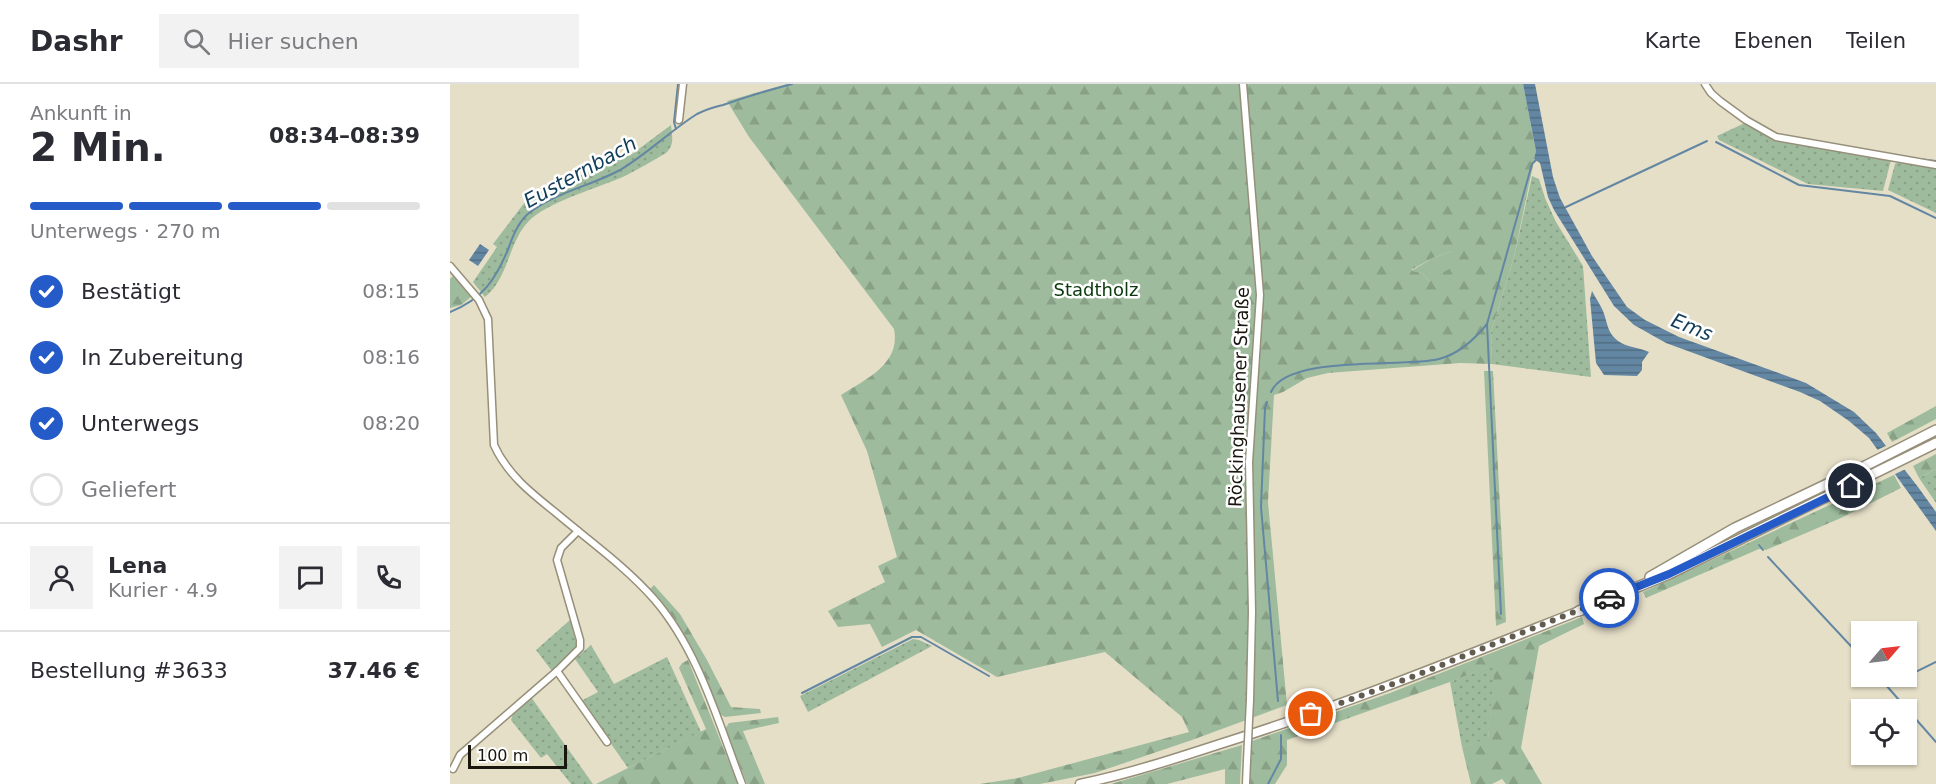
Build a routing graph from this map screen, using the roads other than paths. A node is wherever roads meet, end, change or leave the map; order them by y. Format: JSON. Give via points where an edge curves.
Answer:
{"nodes":[{"id":1,"x":683,"y":84,"type":"edge"},
{"id":2,"x":1243,"y":84,"type":"edge"},
{"id":3,"x":1705,"y":84,"type":"edge"},
{"id":4,"x":679,"y":120,"type":"dead end"},
{"id":5,"x":1936,"y":165,"type":"edge"},
{"id":6,"x":450,"y":266,"type":"edge"},
{"id":7,"x":1936,"y":430,"type":"edge"},
{"id":8,"x":1936,"y":443,"type":"edge"},
{"id":9,"x":578,"y":531,"type":"junction"},
{"id":10,"x":1627,"y":590,"type":"junction"},
{"id":11,"x":1579,"y":611,"type":"joint"},
{"id":12,"x":557,"y":671,"type":"junction"},
{"id":13,"x":607,"y":742,"type":"dead end"},
{"id":14,"x":453,"y":769,"type":"dead end"},
{"id":15,"x":742,"y":784,"type":"edge"},
{"id":16,"x":1080,"y":784,"type":"edge"},
{"id":17,"x":1246,"y":784,"type":"edge"}],
"edges":[{"from":1,"to":4,"type":"street"},
{"from":2,"to":17,"type":"street","name":"Röckinghausener Straße","bridge":true,"via":[[1260,296],[1249,462],[1252,612]]},
{"from":3,"to":5,"type":"street","via":[[1720,101],[1776,137]]},
{"from":6,"to":9,"type":"street","via":[[486,311],[494,445],[499,456],[519,483]]},
{"from":7,"to":10,"type":"highway","via":[[1735,528]]},
{"from":8,"to":10,"type":"highway","via":[[1669,574]]},
{"from":9,"to":12,"type":"street","via":[[561,548],[557,560],[580,648]]},
{"from":9,"to":15,"type":"street","via":[[638,582],[670,620],[698,670]]},
{"from":10,"to":11,"type":"highway"},
{"from":11,"to":16,"type":"main road","via":[[1272,728]]},
{"from":12,"to":13,"type":"street"},
{"from":12,"to":14,"type":"street","via":[[460,756]]}]}
